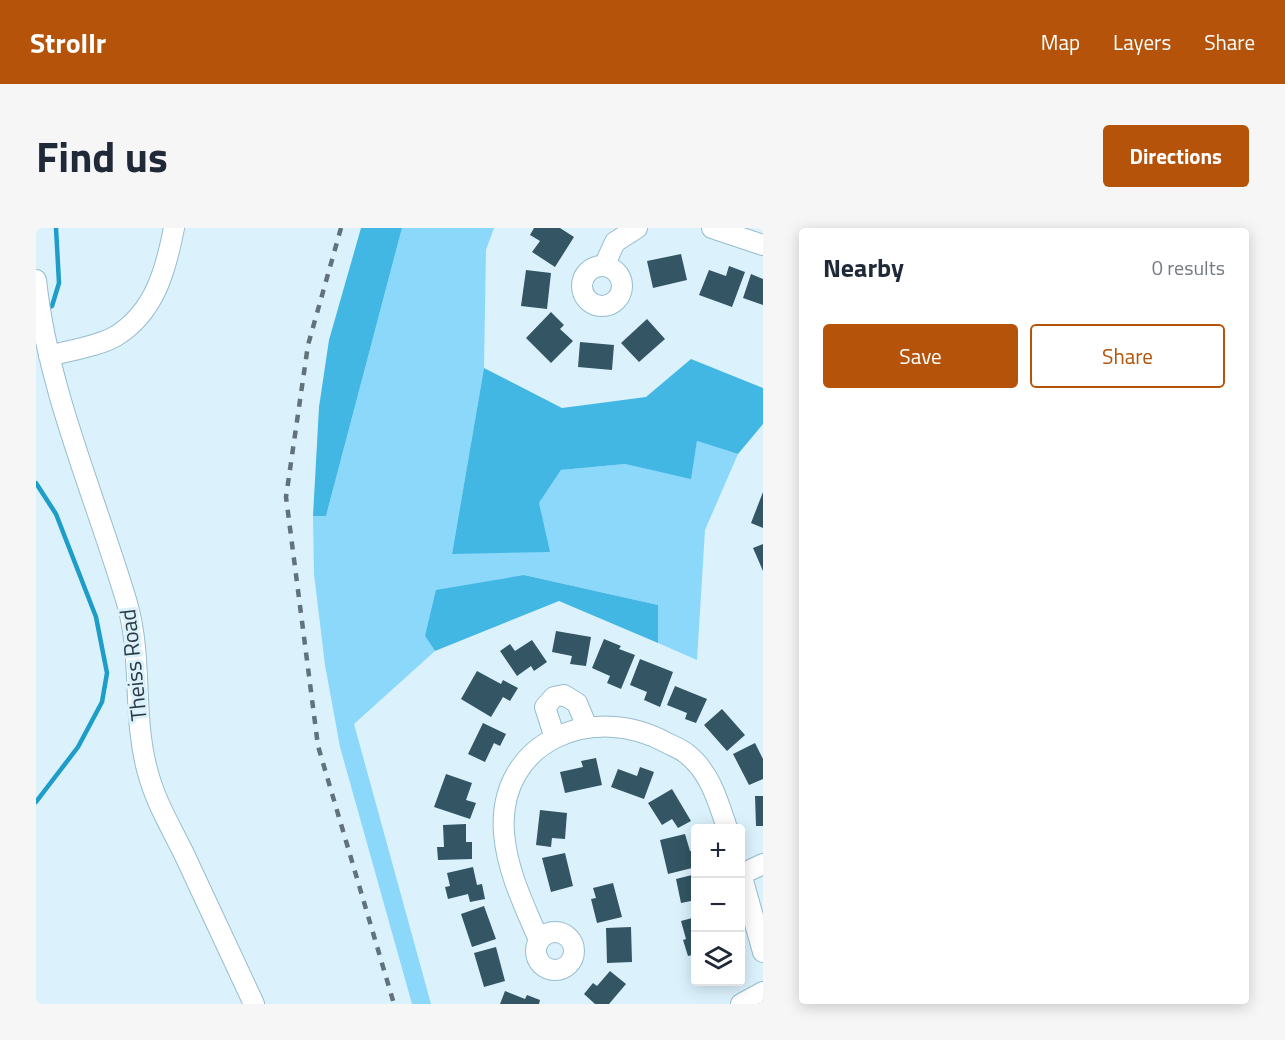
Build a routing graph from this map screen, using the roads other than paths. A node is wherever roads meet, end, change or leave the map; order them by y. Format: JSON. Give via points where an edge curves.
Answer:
{"nodes":[{"id":1,"x":174,"y":228,"type":"edge"},
{"id":2,"x":637,"y":228,"type":"edge"},
{"id":3,"x":712,"y":228,"type":"edge"},
{"id":4,"x":763,"y":245,"type":"edge"},
{"id":5,"x":604,"y":266,"type":"dead end"},
{"id":6,"x":36,"y":280,"type":"edge"},
{"id":7,"x":49,"y":356,"type":"junction"},
{"id":8,"x":587,"y":727,"type":"junction"},
{"id":9,"x":555,"y":738,"type":"junction"},
{"id":10,"x":726,"y":824,"type":"edge"},
{"id":11,"x":763,"y":864,"type":"edge"},
{"id":12,"x":745,"y":871,"type":"edge"},
{"id":13,"x":743,"y":878,"type":"edge"},
{"id":14,"x":539,"y":940,"type":"dead end"},
{"id":15,"x":763,"y":952,"type":"edge"},
{"id":16,"x":763,"y":992,"type":"edge"},
{"id":17,"x":254,"y":1004,"type":"edge"},
{"id":18,"x":741,"y":1004,"type":"edge"}],
"edges":[{"from":1,"to":7,"type":"street","via":[[158,288],[128,327],[107,340]]},
{"from":2,"to":5,"type":"street","via":[[615,242]]},
{"from":3,"to":4,"type":"street"},
{"from":6,"to":7,"type":"street","name":"Theiss Road"},
{"from":7,"to":17,"type":"street","name":"Theiss Road","via":[[129,610],[147,772]]},
{"from":8,"to":9,"type":"street","via":[[569,730]]},
{"from":8,"to":9,"type":"street","via":[[577,703],[564,695],[554,697],[545,707]]},
{"from":8,"to":10,"type":"street","via":[[616,726],[646,732],[687,754],[712,783]]},
{"from":9,"to":14,"type":"street","via":[[529,755],[506,805],[504,831],[510,871]]},
{"from":11,"to":12,"type":"street"},
{"from":13,"to":15,"type":"street"},
{"from":16,"to":18,"type":"street"}]}
